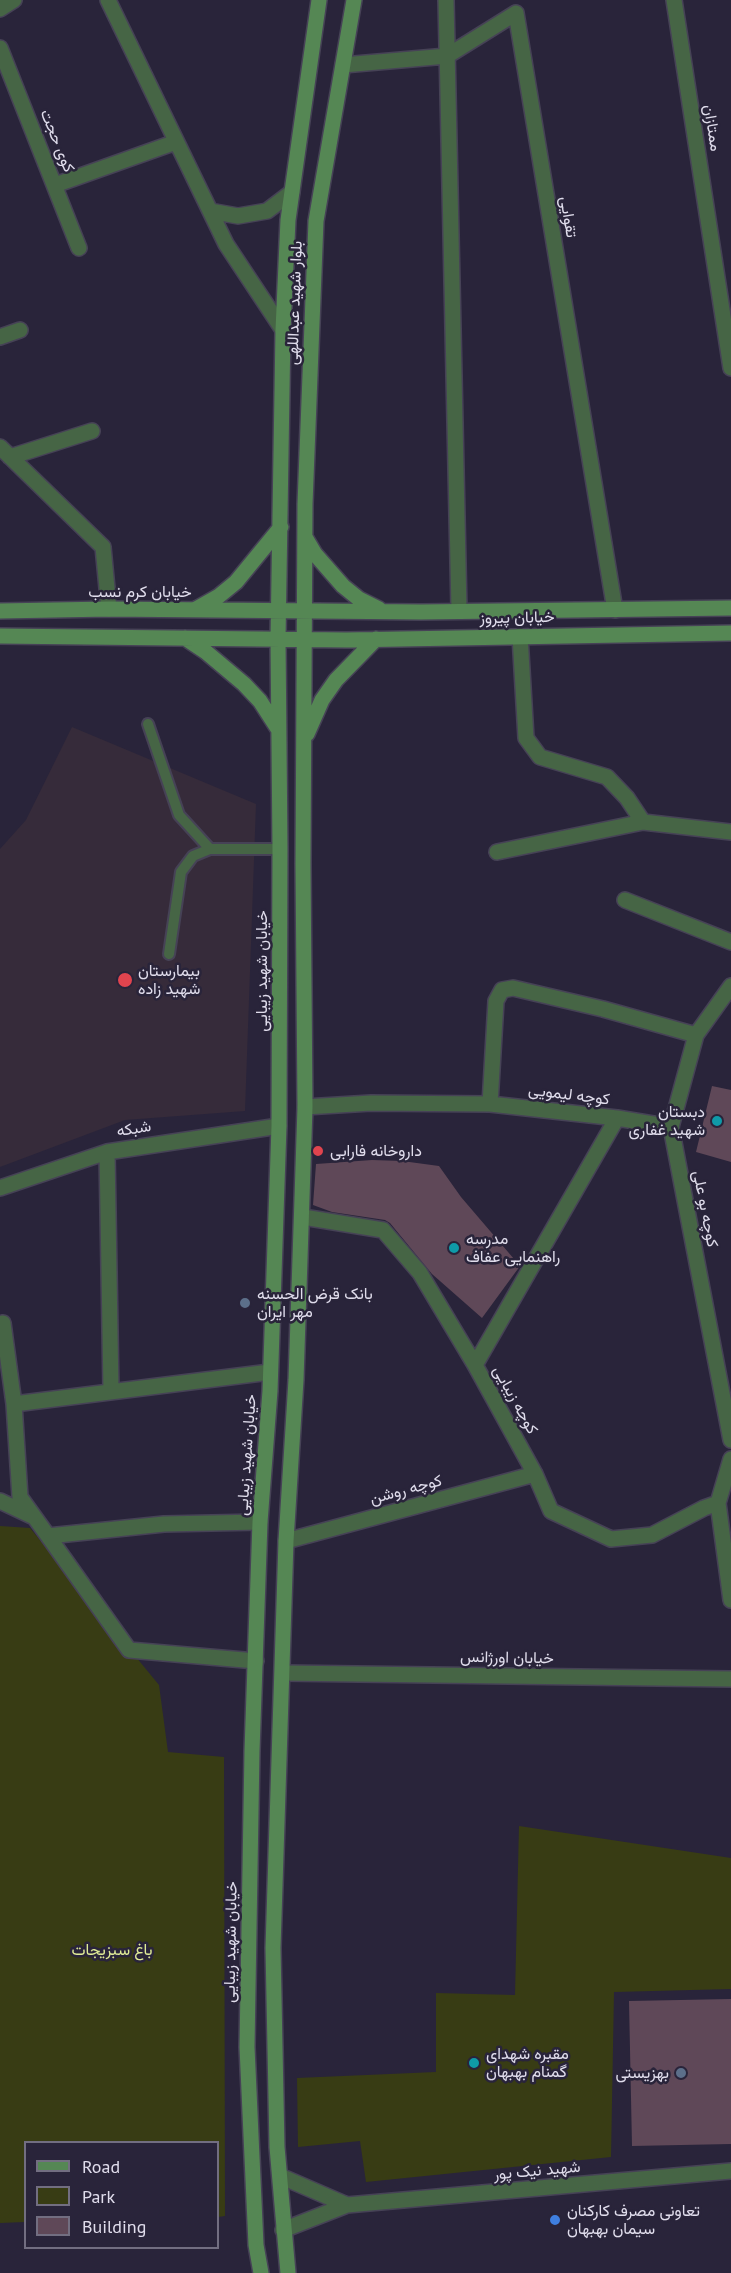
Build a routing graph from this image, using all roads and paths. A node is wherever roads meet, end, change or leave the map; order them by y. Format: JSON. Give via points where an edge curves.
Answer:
{"nodes":[{"id":1,"x":14,"y":0,"type":"edge"},
{"id":2,"x":108,"y":0,"type":"edge"},
{"id":3,"x":319,"y":0,"type":"edge"},
{"id":4,"x":354,"y":0,"type":"edge"},
{"id":5,"x":446,"y":0,"type":"edge"},
{"id":6,"x":674,"y":0,"type":"edge"},
{"id":7,"x":0,"y":9,"type":"edge"},
{"id":8,"x":0,"y":48,"type":"edge"},
{"id":9,"x":447,"y":56,"type":"junction"},
{"id":10,"x":342,"y":64,"type":"junction"},
{"id":11,"x":176,"y":142,"type":"junction"},
{"id":12,"x":55,"y":185,"type":"junction"},
{"id":13,"x":292,"y":192,"type":"junction"},
{"id":14,"x":210,"y":211,"type":"junction"},
{"id":15,"x":80,"y":248,"type":"dead end"},
{"id":16,"x":20,"y":330,"type":"dead end"},
{"id":17,"x":283,"y":330,"type":"junction"},
{"id":18,"x":0,"y":337,"type":"edge"},
{"id":19,"x":731,"y":368,"type":"edge"},
{"id":20,"x":92,"y":431,"type":"dead end"},
{"id":21,"x":5,"y":452,"type":"edge"},
{"id":22,"x":281,"y":527,"type":"junction"},
{"id":23,"x":305,"y":537,"type":"junction"},
{"id":24,"x":280,"y":557,"type":"junction"},
{"id":25,"x":304,"y":557,"type":"junction"},
{"id":26,"x":731,"y":608,"type":"edge"},
{"id":27,"x":109,"y":609,"type":"junction"},
{"id":28,"x":615,"y":609,"type":"junction"},
{"id":29,"x":196,"y":610,"type":"junction"},
{"id":30,"x":279,"y":610,"type":"junction"},
{"id":31,"x":304,"y":610,"type":"junction"},
{"id":32,"x":459,"y":610,"type":"junction"},
{"id":33,"x":0,"y":611,"type":"edge"},
{"id":34,"x":385,"y":611,"type":"junction"},
{"id":35,"x":731,"y":633,"type":"edge"},
{"id":36,"x":0,"y":636,"type":"edge"},
{"id":37,"x":520,"y":636,"type":"junction"},
{"id":38,"x":111,"y":637,"type":"junction"},
{"id":39,"x":185,"y":638,"type":"junction"},
{"id":40,"x":278,"y":639,"type":"junction"},
{"id":41,"x":304,"y":639,"type":"junction"},
{"id":42,"x":376,"y":639,"type":"junction"},
{"id":43,"x":148,"y":724,"type":"dead end"},
{"id":44,"x":278,"y":729,"type":"junction"},
{"id":45,"x":303,"y":746,"type":"junction"},
{"id":46,"x":643,"y":822,"type":"junction"},
{"id":47,"x":731,"y":832,"type":"edge"},
{"id":48,"x":210,"y":849,"type":"junction"},
{"id":49,"x":280,"y":849,"type":"junction"},
{"id":50,"x":497,"y":852,"type":"dead end"},
{"id":51,"x":625,"y":900,"type":"dead end"},
{"id":52,"x":731,"y":942,"type":"edge"},
{"id":53,"x":169,"y":954,"type":"dead end"},
{"id":54,"x":731,"y":986,"type":"edge"},
{"id":55,"x":696,"y":1035,"type":"junction"},
{"id":56,"x":490,"y":1104,"type":"junction"},
{"id":57,"x":305,"y":1107,"type":"junction"},
{"id":58,"x":616,"y":1118,"type":"junction"},
{"id":59,"x":279,"y":1126,"type":"junction"},
{"id":60,"x":671,"y":1127,"type":"junction"},
{"id":61,"x":107,"y":1152,"type":"junction"},
{"id":62,"x":0,"y":1188,"type":"edge"},
{"id":63,"x":303,"y":1216,"type":"junction"},
{"id":64,"x":3,"y":1323,"type":"dead end"},
{"id":65,"x":475,"y":1365,"type":"junction"},
{"id":66,"x":270,"y":1372,"type":"junction"},
{"id":67,"x":111,"y":1391,"type":"junction"},
{"id":68,"x":14,"y":1404,"type":"junction"},
{"id":69,"x":731,"y":1440,"type":"edge"},
{"id":70,"x":731,"y":1459,"type":"edge"},
{"id":71,"x":535,"y":1474,"type":"junction"},
{"id":72,"x":0,"y":1500,"type":"edge"},
{"id":73,"x":718,"y":1503,"type":"junction"},
{"id":74,"x":34,"y":1517,"type":"junction"},
{"id":75,"x":260,"y":1522,"type":"junction"},
{"id":76,"x":48,"y":1536,"type":"junction"},
{"id":77,"x":286,"y":1541,"type":"junction"},
{"id":78,"x":731,"y":1600,"type":"edge"},
{"id":79,"x":255,"y":1661,"type":"junction"},
{"id":80,"x":283,"y":1673,"type":"junction"},
{"id":81,"x":731,"y":1679,"type":"edge"},
{"id":82,"x":251,"y":1806,"type":"junction"},
{"id":83,"x":278,"y":1806,"type":"junction"},
{"id":84,"x":731,"y":2171,"type":"edge"},
{"id":85,"x":280,"y":2176,"type":"junction"},
{"id":86,"x":347,"y":2205,"type":"junction"},
{"id":87,"x":283,"y":2230,"type":"junction"},
{"id":88,"x":261,"y":2273,"type":"edge"},
{"id":89,"x":288,"y":2273,"type":"edge"}],
"edges":[{"from":1,"to":7,"type":"street"},
{"from":2,"to":11,"type":"street"},
{"from":3,"to":13,"type":"main road","name":"بلوار شهید عبداللهی"},
{"from":4,"to":10,"type":"main road","name":"بلوار شهید عبداللهی"},
{"from":5,"to":9,"type":"street"},
{"from":6,"to":19,"type":"street","name":"ممتازان"},
{"from":8,"to":12,"type":"street","name":"کوی حجت"},
{"from":9,"to":10,"type":"street","name":"تقوایی"},
{"from":9,"to":28,"type":"street","name":"تقوایی","via":[[516,13]]},
{"from":9,"to":32,"type":"street"},
{"from":10,"to":23,"type":"main road","name":"بلوار شهید عبداللهی","via":[[316,221]]},
{"from":11,"to":12,"type":"street"},
{"from":11,"to":14,"type":"street"},
{"from":12,"to":15,"type":"street","name":"کوی حجت"},
{"from":13,"to":14,"type":"street","via":[[267,211],[238,216]]},
{"from":13,"to":17,"type":"main road","name":"بلوار شهید عبداللهی"},
{"from":14,"to":17,"type":"street","via":[[226,244]]},
{"from":16,"to":18,"type":"street"},
{"from":17,"to":22,"type":"main road","name":"بلوار شهید عبداللهی"},
{"from":20,"to":21,"type":"street"},
{"from":21,"to":27,"type":"street","via":[[103,547]]},
{"from":22,"to":24,"type":"main road","name":"بلوار شهید عبداللهی"},
{"from":22,"to":29,"type":"main road","via":[[236,582]]},
{"from":23,"to":25,"type":"main road","name":"بلوار شهید عبداللهی"},
{"from":23,"to":34,"type":"main road","via":[[315,555],[344,586],[359,599]]},
{"from":24,"to":25,"type":"main road","via":[[293,563]]},
{"from":24,"to":30,"type":"main road","name":"بلوار شهید عبداللهی"},
{"from":25,"to":31,"type":"main road","name":"بلوار شهید عبداللهی"},
{"from":26,"to":28,"type":"main road","name":"خیابان پیروز"},
{"from":27,"to":29,"type":"main road","name":"خیابان کرم نسب"},
{"from":27,"to":33,"type":"main road","name":"خیابان کرم نسب"},
{"from":27,"to":38,"type":"main road"},
{"from":28,"to":32,"type":"main road","name":"خیابان پیروز"},
{"from":29,"to":30,"type":"main road","name":"خیابان کرم نسب"},
{"from":30,"to":31,"type":"main road","name":"خیابان کرم نسب"},
{"from":30,"to":40,"type":"main road","name":"بلوار شهید عبداللهی"},
{"from":31,"to":34,"type":"main road","name":"خیابان پیروز"},
{"from":31,"to":41,"type":"main road","name":"بلوار شهید عبداللهی"},
{"from":32,"to":34,"type":"main road","name":"خیابان پیروز"},
{"from":35,"to":37,"type":"main road","name":"خیابان پیروز"},
{"from":36,"to":38,"type":"main road"},
{"from":37,"to":42,"type":"main road","name":"خیابان پیروز"},
{"from":37,"to":46,"type":"street","via":[[526,738],[540,757],[607,777]]},
{"from":38,"to":39,"type":"main road"},
{"from":39,"to":40,"type":"main road"},
{"from":39,"to":44,"type":"main road","via":[[244,684]]},
{"from":40,"to":41,"type":"main road","name":"خیابان پیروز"},
{"from":40,"to":44,"type":"main road","name":"خیابان شهید زیبایی"},
{"from":41,"to":42,"type":"main road","name":"خیابان پیروز"},
{"from":41,"to":45,"type":"main road"},
{"from":42,"to":45,"type":"main road","via":[[322,700]]},
{"from":43,"to":48,"type":"lane","via":[[179,815]]},
{"from":44,"to":49,"type":"main road","name":"خیابان شهید زیبایی"},
{"from":45,"to":57,"type":"main road"},
{"from":46,"to":47,"type":"street"},
{"from":46,"to":50,"type":"street"},
{"from":48,"to":49,"type":"lane"},
{"from":48,"to":53,"type":"lane","via":[[193,856],[181,872]]},
{"from":49,"to":59,"type":"main road","name":"خیابان شهید زیبایی"},
{"from":51,"to":52,"type":"street"},
{"from":54,"to":55,"type":"street"},
{"from":55,"to":56,"type":"street","via":[[513,988],[502,990],[496,1001]]},
{"from":55,"to":60,"type":"street"},
{"from":56,"to":57,"type":"street","name":"کوچه لیمویی"},
{"from":56,"to":58,"type":"street","name":"کوچه لیمویی"},
{"from":57,"to":63,"type":"main road"},
{"from":58,"to":60,"type":"street"},
{"from":58,"to":65,"type":"street","name":"کوچه لیمویی"},
{"from":59,"to":61,"type":"street","name":"شبکه"},
{"from":59,"to":66,"type":"main road","name":"خیابان شهید زیبایی"},
{"from":60,"to":69,"type":"street","name":"کوچه بو علی"},
{"from":61,"to":62,"type":"street","name":"شبکه"},
{"from":61,"to":67,"type":"street"},
{"from":63,"to":65,"type":"street","name":"کوچه زیبایی","via":[[383,1230],[420,1273]]},
{"from":63,"to":77,"type":"main road"},
{"from":64,"to":68,"type":"street"},
{"from":65,"to":71,"type":"street","name":"کوچه زیبایی"},
{"from":66,"to":67,"type":"street"},
{"from":66,"to":75,"type":"main road","name":"خیابان شهید زیبایی"},
{"from":67,"to":68,"type":"street"},
{"from":68,"to":74,"type":"street","via":[[20,1497]]},
{"from":70,"to":73,"type":"street"},
{"from":71,"to":73,"type":"street","name":"کوچه زیبایی","via":[[551,1511],[611,1539],[652,1534]]},
{"from":71,"to":77,"type":"street","name":"کوچه روشن"},
{"from":72,"to":74,"type":"street"},
{"from":73,"to":78,"type":"street"},
{"from":74,"to":76,"type":"street"},
{"from":75,"to":76,"type":"street","via":[[164,1524]]},
{"from":75,"to":79,"type":"main road","name":"خیابان شهید زیبایی"},
{"from":76,"to":79,"type":"street","via":[[129,1650]]},
{"from":77,"to":80,"type":"main road"},
{"from":79,"to":82,"type":"main road","name":"خیابان شهید زیبایی"},
{"from":80,"to":81,"type":"street","name":"خیابان اورژانس"},
{"from":80,"to":83,"type":"main road"},
{"from":82,"to":83,"type":"main road"},
{"from":82,"to":88,"type":"main road","name":"خیابان شهید زیبایی","via":[[247,2047],[256,2245]]},
{"from":83,"to":85,"type":"main road","via":[[273,1948]]},
{"from":84,"to":86,"type":"street","name":"شهید نیک پور"},
{"from":85,"to":86,"type":"street","name":"شهید نیک پور"},
{"from":85,"to":87,"type":"main road"},
{"from":86,"to":87,"type":"street","name":"شهید نیک پور"},
{"from":87,"to":89,"type":"main road"}]}
